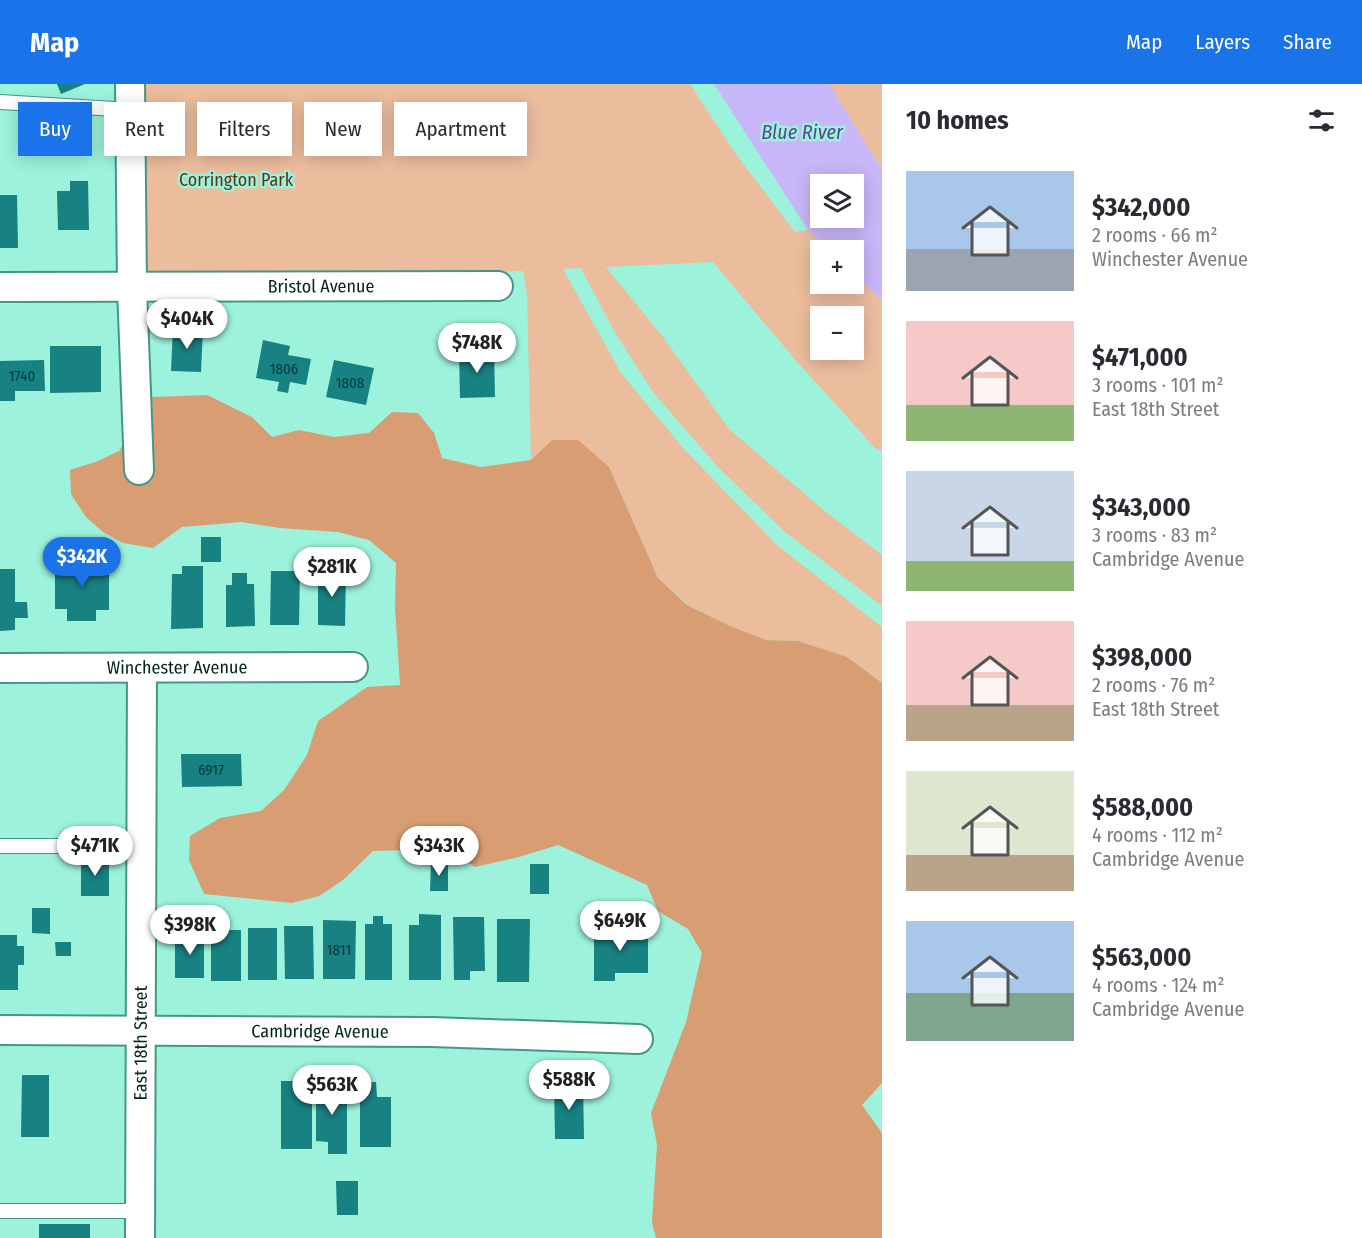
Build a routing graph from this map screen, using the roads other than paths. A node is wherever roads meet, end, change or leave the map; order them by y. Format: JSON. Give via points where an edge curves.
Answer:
{"nodes":[{"id":1,"x":130,"y":97,"type":"edge"},
{"id":2,"x":0,"y":102,"type":"edge"},
{"id":3,"x":498,"y":286,"type":"dead end"},
{"id":4,"x":0,"y":287,"type":"edge"},
{"id":5,"x":132,"y":288,"type":"junction"},
{"id":6,"x":138,"y":470,"type":"dead end"},
{"id":7,"x":353,"y":667,"type":"dead end"},
{"id":8,"x":0,"y":668,"type":"edge"},
{"id":9,"x":142,"y":668,"type":"junction"},
{"id":10,"x":0,"y":846,"type":"edge"},
{"id":11,"x":141,"y":846,"type":"junction"},
{"id":12,"x":0,"y":1030,"type":"edge"},
{"id":13,"x":140,"y":1031,"type":"junction"},
{"id":14,"x":638,"y":1039,"type":"dead end"},
{"id":15,"x":0,"y":1211,"type":"edge"},
{"id":16,"x":140,"y":1224,"type":"edge"}],
"edges":[{"from":1,"to":2,"type":"lane"},
{"from":1,"to":5,"type":"street"},
{"from":3,"to":5,"type":"street","name":"Bristol Avenue"},
{"from":4,"to":5,"type":"street","name":"Bristol Avenue"},
{"from":5,"to":6,"type":"street"},
{"from":7,"to":9,"type":"street","name":"Winchester Avenue"},
{"from":8,"to":9,"type":"street","name":"Winchester Avenue"},
{"from":9,"to":11,"type":"street","name":"East 18th Street"},
{"from":10,"to":11,"type":"lane"},
{"from":11,"to":13,"type":"street","name":"East 18th Street"},
{"from":12,"to":13,"type":"street","name":"Cambridge Avenue"},
{"from":13,"to":14,"type":"street","name":"Cambridge Avenue","via":[[432,1032]]},
{"from":13,"to":16,"type":"street","name":"East 18th Street"},
{"from":15,"to":16,"type":"lane"}]}
